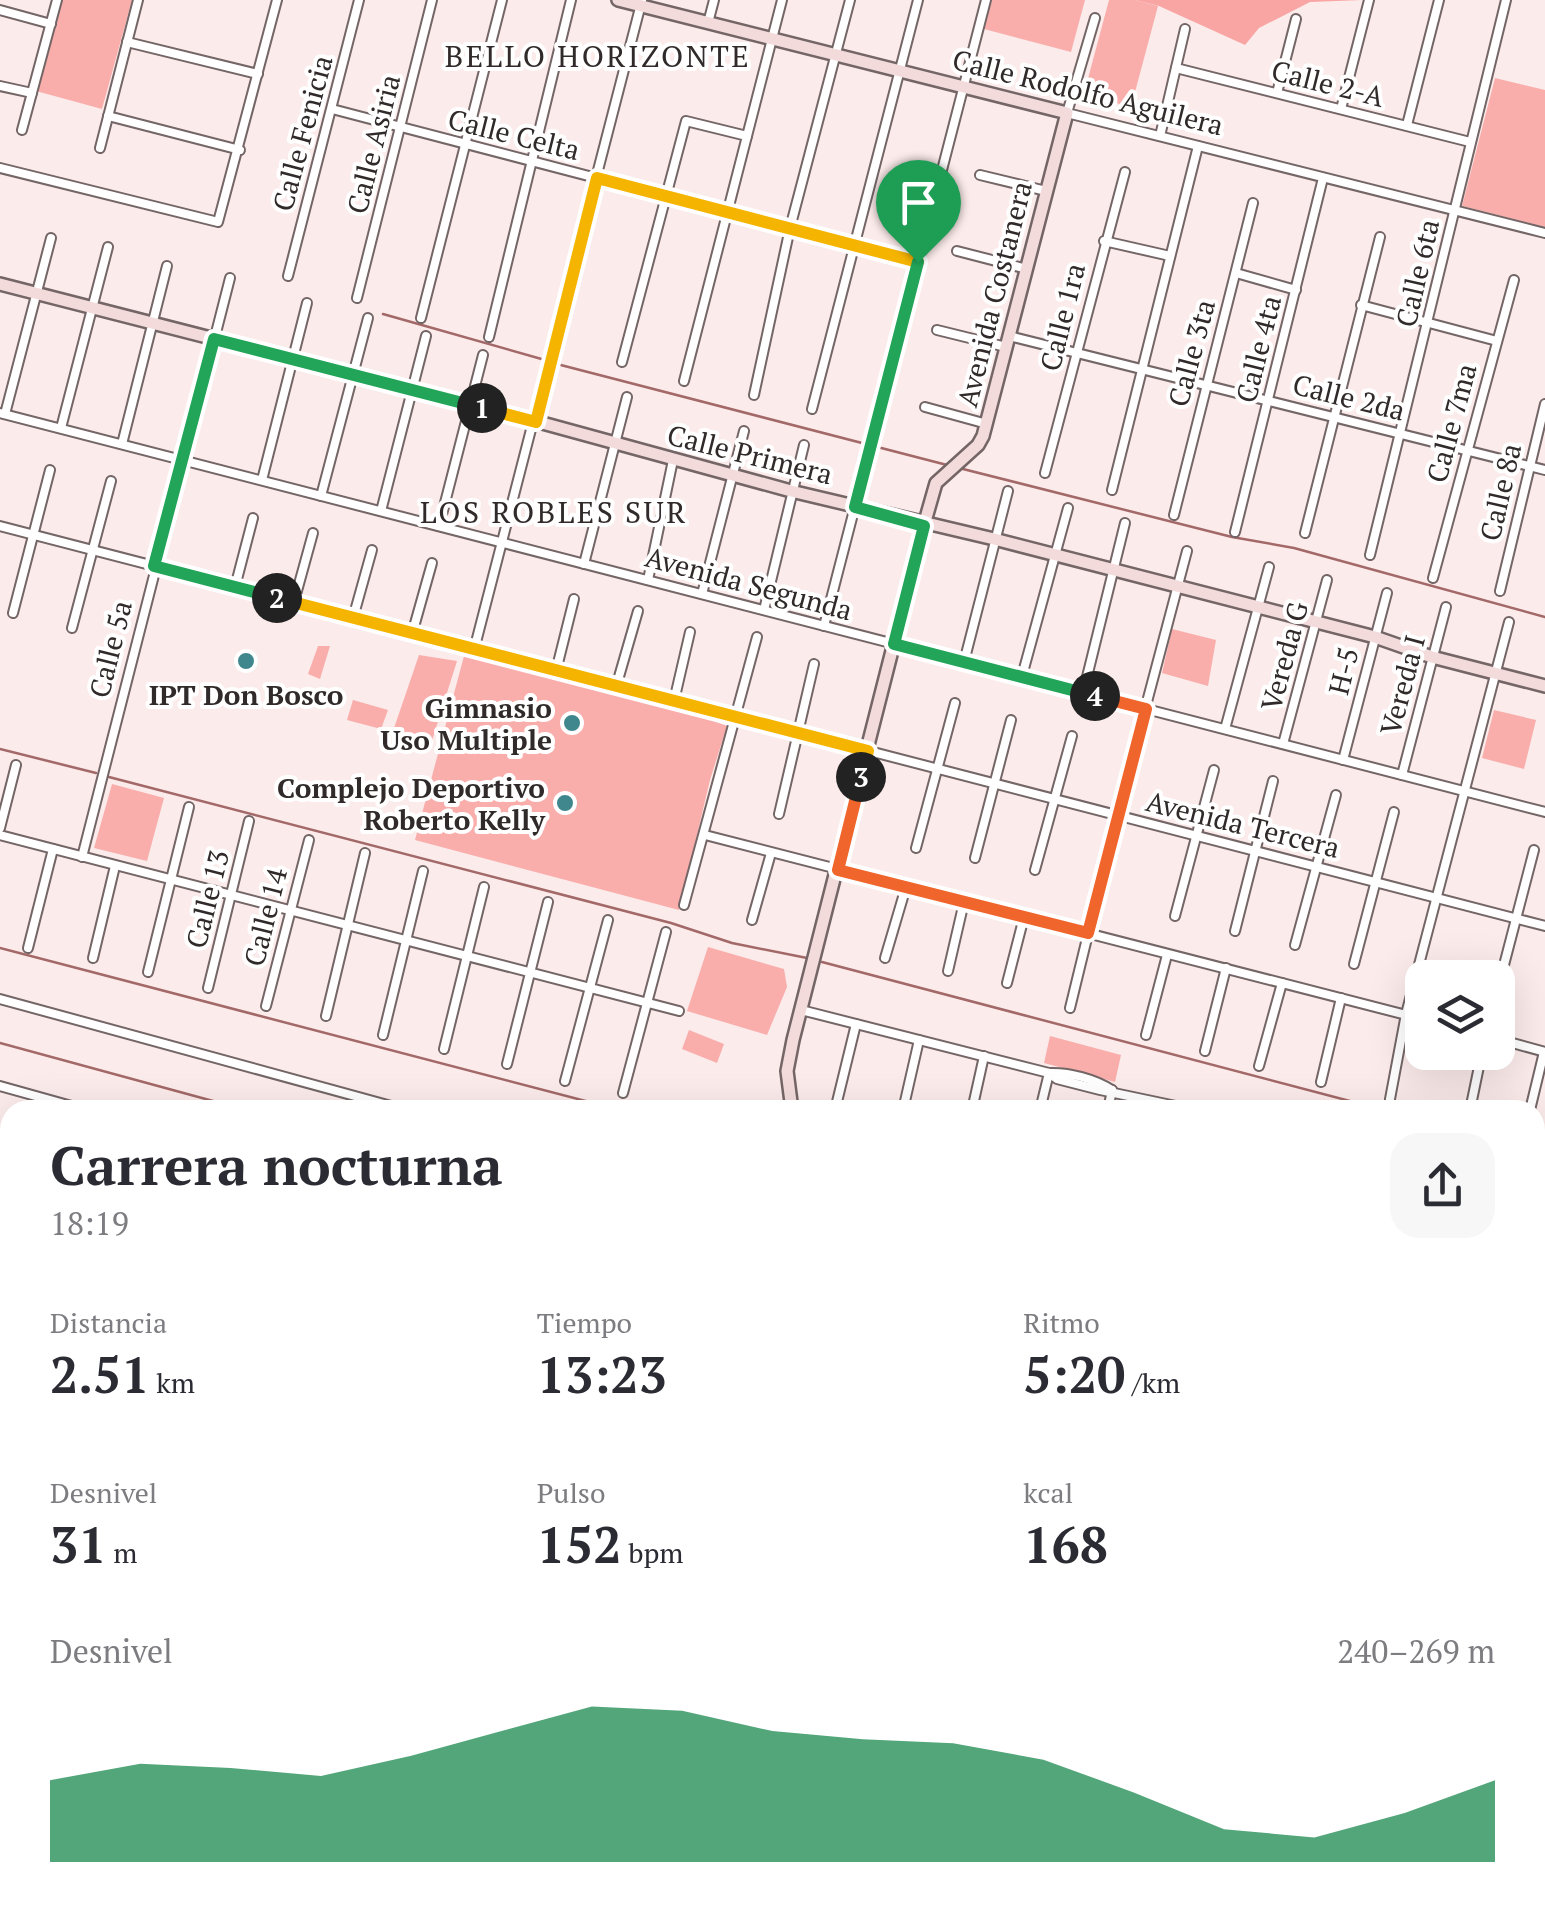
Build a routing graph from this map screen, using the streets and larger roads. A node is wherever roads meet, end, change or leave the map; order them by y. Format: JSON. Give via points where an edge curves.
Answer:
{"nodes":[{"id":1,"x":57,"y":0,"type":"edge"},
{"id":2,"x":138,"y":0,"type":"edge"},
{"id":3,"x":276,"y":0,"type":"edge"},
{"id":4,"x":359,"y":0,"type":"edge"},
{"id":5,"x":432,"y":0,"type":"edge"},
{"id":6,"x":502,"y":0,"type":"edge"},
{"id":7,"x":571,"y":0,"type":"edge"},
{"id":8,"x":618,"y":0,"type":"edge"},
{"id":9,"x":714,"y":0,"type":"edge"},
{"id":10,"x":782,"y":0,"type":"edge"},
{"id":11,"x":850,"y":0,"type":"edge"},
{"id":12,"x":918,"y":0,"type":"edge"},
{"id":13,"x":986,"y":0,"type":"edge"},
{"id":14,"x":1369,"y":0,"type":"edge"},
{"id":15,"x":1439,"y":0,"type":"edge"},
{"id":16,"x":1506,"y":0,"type":"edge"},
{"id":17,"x":641,"y":3,"type":"edge"},
{"id":18,"x":0,"y":10,"type":"edge"},
{"id":19,"x":1095,"y":18,"type":"dead end"},
{"id":20,"x":1296,"y":19,"type":"dead end"},
{"id":21,"x":708,"y":23,"type":"junction"},
{"id":22,"x":51,"y":24,"type":"junction"},
{"id":23,"x":1185,"y":28,"type":"dead end"},
{"id":24,"x":772,"y":39,"type":"junction"},
{"id":25,"x":127,"y":42,"type":"junction"},
{"id":26,"x":836,"y":55,"type":"junction"},
{"id":27,"x":1176,"y":68,"type":"junction"},
{"id":28,"x":900,"y":71,"type":"junction"},
{"id":29,"x":258,"y":74,"type":"junction"},
{"id":30,"x":0,"y":86,"type":"edge"},
{"id":31,"x":962,"y":86,"type":"junction"},
{"id":32,"x":32,"y":93,"type":"junction"},
{"id":33,"x":1278,"y":93,"type":"junction"},
{"id":34,"x":332,"y":109,"type":"junction"},
{"id":35,"x":1341,"y":109,"type":"junction"},
{"id":36,"x":1067,"y":113,"type":"junction"},
{"id":37,"x":108,"y":116,"type":"junction"},
{"id":38,"x":1407,"y":125,"type":"junction"},
{"id":39,"x":400,"y":128,"type":"junction"},
{"id":40,"x":22,"y":130,"type":"dead end"},
{"id":41,"x":747,"y":136,"type":"junction"},
{"id":42,"x":1160,"y":136,"type":"junction"},
{"id":43,"x":1470,"y":142,"type":"junction"},
{"id":44,"x":465,"y":145,"type":"junction"},
{"id":45,"x":1198,"y":146,"type":"junction"},
{"id":46,"x":100,"y":148,"type":"dead end"},
{"id":47,"x":240,"y":150,"type":"junction"},
{"id":48,"x":530,"y":161,"type":"junction"},
{"id":49,"x":0,"y":168,"type":"edge"},
{"id":50,"x":1124,"y":172,"type":"dead end"},
{"id":51,"x":980,"y":175,"type":"dead end"},
{"id":52,"x":597,"y":178,"type":"junction"},
{"id":53,"x":1324,"y":178,"type":"junction"},
{"id":54,"x":1046,"y":191,"type":"junction"},
{"id":55,"x":664,"y":197,"type":"junction"},
{"id":56,"x":1254,"y":203,"type":"dead end"},
{"id":57,"x":1454,"y":211,"type":"junction"},
{"id":58,"x":727,"y":213,"type":"junction"},
{"id":59,"x":790,"y":228,"type":"junction"},
{"id":60,"x":1545,"y":234,"type":"edge"},
{"id":61,"x":1380,"y":236,"type":"dead end"},
{"id":62,"x":50,"y":238,"type":"dead end"},
{"id":63,"x":1104,"y":241,"type":"junction"},
{"id":64,"x":855,"y":246,"type":"junction"},
{"id":65,"x":108,"y":247,"type":"dead end"},
{"id":66,"x":957,"y":251,"type":"dead end"},
{"id":67,"x":1170,"y":256,"type":"junction"},
{"id":68,"x":918,"y":262,"type":"junction"},
{"id":69,"x":167,"y":266,"type":"dead end"},
{"id":70,"x":1027,"y":269,"type":"junction"},
{"id":71,"x":1236,"y":273,"type":"junction"},
{"id":72,"x":288,"y":276,"type":"dead end"},
{"id":73,"x":230,"y":278,"type":"dead end"},
{"id":74,"x":1514,"y":280,"type":"dead end"},
{"id":75,"x":0,"y":284,"type":"edge"},
{"id":76,"x":1296,"y":290,"type":"junction"},
{"id":77,"x":36,"y":293,"type":"junction"},
{"id":78,"x":358,"y":298,"type":"dead end"},
{"id":79,"x":308,"y":303,"type":"dead end"},
{"id":80,"x":1361,"y":305,"type":"junction"},
{"id":81,"x":92,"y":307,"type":"junction"},
{"id":82,"x":368,"y":318,"type":"dead end"},
{"id":83,"x":421,"y":318,"type":"dead end"},
{"id":84,"x":150,"y":322,"type":"junction"},
{"id":85,"x":1429,"y":322,"type":"junction"},
{"id":86,"x":937,"y":330,"type":"dead end"},
{"id":87,"x":426,"y":336,"type":"dead end"},
{"id":88,"x":489,"y":336,"type":"dead end"},
{"id":89,"x":214,"y":339,"type":"junction"},
{"id":90,"x":1497,"y":340,"type":"junction"},
{"id":91,"x":1008,"y":341,"type":"junction"},
{"id":92,"x":1076,"y":352,"type":"junction"},
{"id":93,"x":483,"y":355,"type":"dead end"},
{"id":94,"x":294,"y":360,"type":"junction"},
{"id":95,"x":622,"y":362,"type":"dead end"},
{"id":96,"x":1143,"y":368,"type":"junction"},
{"id":97,"x":352,"y":374,"type":"junction"},
{"id":98,"x":684,"y":381,"type":"dead end"},
{"id":99,"x":1206,"y":383,"type":"junction"},
{"id":100,"x":411,"y":390,"type":"junction"},
{"id":101,"x":754,"y":395,"type":"dead end"},
{"id":102,"x":627,"y":396,"type":"dead end"},
{"id":103,"x":1269,"y":400,"type":"junction"},
{"id":104,"x":470,"y":404,"type":"junction"},
{"id":105,"x":1545,"y":404,"type":"edge"},
{"id":106,"x":925,"y":407,"type":"dead end"},
{"id":107,"x":812,"y":409,"type":"dead end"},
{"id":108,"x":2,"y":413,"type":"edge"},
{"id":109,"x":1333,"y":417,"type":"junction"},
{"id":110,"x":536,"y":422,"type":"junction"},
{"id":111,"x":987,"y":424,"type":"junction"},
{"id":112,"x":61,"y":428,"type":"junction"},
{"id":113,"x":744,"y":431,"type":"dead end"},
{"id":114,"x":1400,"y":433,"type":"junction"},
{"id":115,"x":122,"y":444,"type":"junction"},
{"id":116,"x":614,"y":445,"type":"junction"},
{"id":117,"x":804,"y":445,"type":"dead end"},
{"id":118,"x":1468,"y":450,"type":"junction"},
{"id":119,"x":182,"y":460,"type":"junction"},
{"id":120,"x":673,"y":460,"type":"junction"},
{"id":121,"x":1529,"y":466,"type":"junction"},
{"id":122,"x":50,"y":470,"type":"dead end"},
{"id":123,"x":1545,"y":470,"type":"edge"},
{"id":124,"x":1046,"y":473,"type":"dead end"},
{"id":125,"x":732,"y":476,"type":"junction"},
{"id":126,"x":262,"y":480,"type":"junction"},
{"id":127,"x":111,"y":481,"type":"dead end"},
{"id":128,"x":1112,"y":490,"type":"dead end"},
{"id":129,"x":1008,"y":491,"type":"dead end"},
{"id":130,"x":791,"y":492,"type":"junction"},
{"id":131,"x":321,"y":496,"type":"junction"},
{"id":132,"x":855,"y":507,"type":"junction"},
{"id":133,"x":1068,"y":508,"type":"dead end"},
{"id":134,"x":381,"y":511,"type":"junction"},
{"id":135,"x":1174,"y":514,"type":"dead end"},
{"id":136,"x":253,"y":518,"type":"dead end"},
{"id":137,"x":1125,"y":523,"type":"dead end"},
{"id":138,"x":0,"y":526,"type":"edge"},
{"id":139,"x":439,"y":526,"type":"junction"},
{"id":140,"x":924,"y":526,"type":"junction"},
{"id":141,"x":1235,"y":532,"type":"dead end"},
{"id":142,"x":313,"y":533,"type":"dead end"},
{"id":143,"x":1305,"y":533,"type":"dead end"},
{"id":144,"x":34,"y":534,"type":"junction"},
{"id":145,"x":994,"y":540,"type":"junction"},
{"id":146,"x":504,"y":543,"type":"junction"},
{"id":147,"x":92,"y":550,"type":"junction"},
{"id":148,"x":372,"y":550,"type":"dead end"},
{"id":149,"x":1187,"y":551,"type":"dead end"},
{"id":150,"x":1054,"y":555,"type":"junction"},
{"id":151,"x":1370,"y":555,"type":"dead end"},
{"id":152,"x":432,"y":564,"type":"dead end"},
{"id":153,"x":584,"y":564,"type":"junction"},
{"id":154,"x":154,"y":566,"type":"junction"},
{"id":155,"x":1269,"y":567,"type":"dead end"},
{"id":156,"x":1113,"y":570,"type":"junction"},
{"id":157,"x":1433,"y":578,"type":"dead end"},
{"id":158,"x":648,"y":580,"type":"junction"},
{"id":159,"x":1327,"y":580,"type":"dead end"},
{"id":160,"x":235,"y":587,"type":"junction"},
{"id":161,"x":1178,"y":587,"type":"junction"},
{"id":162,"x":1500,"y":591,"type":"dead end"},
{"id":163,"x":1387,"y":593,"type":"dead end"},
{"id":164,"x":702,"y":594,"type":"junction"},
{"id":165,"x":574,"y":599,"type":"dead end"},
{"id":166,"x":294,"y":602,"type":"junction"},
{"id":167,"x":1257,"y":607,"type":"junction"},
{"id":168,"x":1446,"y":607,"type":"dead end"},
{"id":169,"x":638,"y":610,"type":"dead end"},
{"id":170,"x":764,"y":610,"type":"junction"},
{"id":171,"x":12,"y":612,"type":"dead end"},
{"id":172,"x":354,"y":618,"type":"junction"},
{"id":173,"x":1317,"y":622,"type":"junction"},
{"id":174,"x":1509,"y":622,"type":"dead end"},
{"id":175,"x":824,"y":626,"type":"junction"},
{"id":176,"x":72,"y":628,"type":"dead end"},
{"id":177,"x":690,"y":632,"type":"dead end"},
{"id":178,"x":412,"y":634,"type":"junction"},
{"id":179,"x":757,"y":637,"type":"dead end"},
{"id":180,"x":1375,"y":638,"type":"junction"},
{"id":181,"x":894,"y":644,"type":"junction"},
{"id":182,"x":474,"y":650,"type":"junction"},
{"id":183,"x":1432,"y":657,"type":"junction"},
{"id":184,"x":964,"y":662,"type":"junction"},
{"id":185,"x":814,"y":664,"type":"dead end"},
{"id":186,"x":556,"y":671,"type":"junction"},
{"id":187,"x":1495,"y":673,"type":"junction"},
{"id":188,"x":1022,"y":676,"type":"junction"},
{"id":189,"x":616,"y":686,"type":"junction"},
{"id":190,"x":1545,"y":686,"type":"edge"},
{"id":191,"x":1083,"y":692,"type":"junction"},
{"id":192,"x":674,"y":701,"type":"junction"},
{"id":193,"x":955,"y":703,"type":"dead end"},
{"id":194,"x":1146,"y":709,"type":"junction"},
{"id":195,"x":736,"y":717,"type":"junction"},
{"id":196,"x":1012,"y":720,"type":"dead end"},
{"id":197,"x":1226,"y":730,"type":"junction"},
{"id":198,"x":798,"y":734,"type":"junction"},
{"id":199,"x":1072,"y":736,"type":"dead end"},
{"id":200,"x":1283,"y":744,"type":"junction"},
{"id":201,"x":868,"y":751,"type":"junction"},
{"id":202,"x":1343,"y":760,"type":"junction"},
{"id":203,"x":16,"y":765,"type":"dead end"},
{"id":204,"x":936,"y":769,"type":"junction"},
{"id":205,"x":1214,"y":770,"type":"dead end"},
{"id":206,"x":1402,"y":775,"type":"junction"},
{"id":207,"x":1274,"y":781,"type":"dead end"},
{"id":208,"x":994,"y":784,"type":"junction"},
{"id":209,"x":1464,"y":791,"type":"junction"},
{"id":210,"x":1336,"y":795,"type":"dead end"},
{"id":211,"x":1054,"y":799,"type":"junction"},
{"id":212,"x":190,"y":807,"type":"dead end"},
{"id":213,"x":1544,"y":809,"type":"edge"},
{"id":214,"x":1394,"y":812,"type":"dead end"},
{"id":215,"x":779,"y":814,"type":"dead end"},
{"id":216,"x":1116,"y":815,"type":"junction"},
{"id":217,"x":249,"y":822,"type":"dead end"},
{"id":218,"x":0,"y":832,"type":"edge"},
{"id":219,"x":705,"y":835,"type":"junction"},
{"id":220,"x":1195,"y":835,"type":"junction"},
{"id":221,"x":309,"y":840,"type":"dead end"},
{"id":222,"x":916,"y":848,"type":"dead end"},
{"id":223,"x":53,"y":849,"type":"junction"},
{"id":224,"x":1254,"y":850,"type":"junction"},
{"id":225,"x":1534,"y":850,"type":"dead end"},
{"id":226,"x":366,"y":853,"type":"dead end"},
{"id":227,"x":772,"y":853,"type":"junction"},
{"id":228,"x":82,"y":857,"type":"junction"},
{"id":229,"x":975,"y":858,"type":"dead end"},
{"id":230,"x":116,"y":866,"type":"junction"},
{"id":231,"x":1316,"y":866,"type":"junction"},
{"id":232,"x":838,"y":870,"type":"junction"},
{"id":233,"x":1036,"y":870,"type":"dead end"},
{"id":234,"x":423,"y":872,"type":"dead end"},
{"id":235,"x":170,"y":880,"type":"junction"},
{"id":236,"x":1376,"y":882,"type":"junction"},
{"id":237,"x":906,"y":887,"type":"junction"},
{"id":238,"x":484,"y":888,"type":"dead end"},
{"id":239,"x":232,"y":896,"type":"junction"},
{"id":240,"x":1438,"y":898,"type":"junction"},
{"id":241,"x":548,"y":902,"type":"dead end"},
{"id":242,"x":964,"y":902,"type":"junction"},
{"id":243,"x":684,"y":906,"type":"dead end"},
{"id":244,"x":290,"y":910,"type":"junction"},
{"id":245,"x":1176,"y":916,"type":"dead end"},
{"id":246,"x":1024,"y":917,"type":"junction"},
{"id":247,"x":1515,"y":918,"type":"junction"},
{"id":248,"x":608,"y":920,"type":"dead end"},
{"id":249,"x":752,"y":920,"type":"dead end"},
{"id":250,"x":348,"y":926,"type":"junction"},
{"id":251,"x":1545,"y":926,"type":"edge"},
{"id":252,"x":1235,"y":931,"type":"dead end"},
{"id":253,"x":666,"y":932,"type":"dead end"},
{"id":254,"x":1088,"y":933,"type":"junction"},
{"id":255,"x":406,"y":941,"type":"junction"},
{"id":256,"x":1295,"y":945,"type":"dead end"},
{"id":257,"x":28,"y":948,"type":"dead end"},
{"id":258,"x":1167,"y":954,"type":"junction"},
{"id":259,"x":468,"y":956,"type":"junction"},
{"id":260,"x":93,"y":958,"type":"dead end"},
{"id":261,"x":885,"y":958,"type":"dead end"},
{"id":262,"x":1421,"y":960,"type":"edge"},
{"id":263,"x":1505,"y":960,"type":"edge"},
{"id":264,"x":1354,"y":964,"type":"dead end"},
{"id":265,"x":1226,"y":968,"type":"junction"},
{"id":266,"x":948,"y":971,"type":"dead end"},
{"id":267,"x":148,"y":972,"type":"dead end"},
{"id":268,"x":530,"y":973,"type":"junction"},
{"id":269,"x":1007,"y":982,"type":"dead end"},
{"id":270,"x":1282,"y":982,"type":"junction"},
{"id":271,"x":208,"y":988,"type":"dead end"},
{"id":272,"x":591,"y":988,"type":"junction"},
{"id":273,"x":0,"y":998,"type":"edge"},
{"id":274,"x":1342,"y":998,"type":"junction"},
{"id":275,"x":648,"y":1003,"type":"junction"},
{"id":276,"x":266,"y":1006,"type":"dead end"},
{"id":277,"x":1070,"y":1008,"type":"dead end"},
{"id":278,"x":800,"y":1010,"type":"junction"},
{"id":279,"x":679,"y":1011,"type":"dead end"},
{"id":280,"x":1405,"y":1014,"type":"edge"},
{"id":281,"x":326,"y":1016,"type":"dead end"},
{"id":282,"x":1405,"y":1019,"type":"edge"},
{"id":283,"x":856,"y":1024,"type":"junction"},
{"id":284,"x":383,"y":1035,"type":"dead end"},
{"id":285,"x":1146,"y":1035,"type":"dead end"},
{"id":286,"x":919,"y":1040,"type":"junction"},
{"id":287,"x":1515,"y":1044,"type":"edge"},
{"id":288,"x":444,"y":1049,"type":"dead end"},
{"id":289,"x":1205,"y":1051,"type":"dead end"},
{"id":290,"x":1544,"y":1052,"type":"edge"},
{"id":291,"x":984,"y":1056,"type":"junction"},
{"id":292,"x":507,"y":1064,"type":"dead end"},
{"id":293,"x":1260,"y":1066,"type":"dead end"},
{"id":294,"x":1478,"y":1070,"type":"edge"},
{"id":295,"x":1049,"y":1073,"type":"junction"},
{"id":296,"x":565,"y":1081,"type":"dead end"},
{"id":297,"x":1321,"y":1082,"type":"dead end"},
{"id":298,"x":0,"y":1086,"type":"edge"},
{"id":299,"x":1112,"y":1090,"type":"junction"},
{"id":300,"x":623,"y":1093,"type":"dead end"},
{"id":301,"x":45,"y":1098,"type":"joint"},
{"id":302,"x":1390,"y":1099,"type":"dead end"},
{"id":303,"x":52,"y":1100,"type":"edge"},
{"id":304,"x":370,"y":1100,"type":"edge"},
{"id":305,"x":790,"y":1100,"type":"edge"},
{"id":306,"x":837,"y":1100,"type":"edge"},
{"id":307,"x":905,"y":1100,"type":"edge"},
{"id":308,"x":974,"y":1100,"type":"edge"},
{"id":309,"x":1042,"y":1100,"type":"edge"},
{"id":310,"x":1110,"y":1100,"type":"edge"},
{"id":311,"x":1146,"y":1100,"type":"edge"},
{"id":312,"x":1472,"y":1100,"type":"edge"},
{"id":313,"x":1532,"y":1100,"type":"edge"}],
"edges":[{"from":1,"to":22,"type":"street"},
{"from":2,"to":25,"type":"street"},
{"from":3,"to":29,"type":"street"},
{"from":4,"to":34,"type":"street","name":"Calle Fenicia"},
{"from":5,"to":39,"type":"street","name":"Calle Asiria"},
{"from":6,"to":44,"type":"street"},
{"from":7,"to":48,"type":"street"},
{"from":8,"to":17,"type":"street","name":"Calle Rodolfo Aguilera"},
{"from":9,"to":21,"type":"street"},
{"from":10,"to":24,"type":"street"},
{"from":11,"to":26,"type":"street"},
{"from":12,"to":28,"type":"street"},
{"from":13,"to":31,"type":"street"},
{"from":14,"to":35,"type":"street"},
{"from":15,"to":38,"type":"street"},
{"from":16,"to":43,"type":"street","name":"Calle 6ta"},
{"from":17,"to":21,"type":"street","name":"Calle Rodolfo Aguilera"},
{"from":17,"to":52,"type":"street"},
{"from":18,"to":22,"type":"street"},
{"from":19,"to":36,"type":"street"},
{"from":20,"to":33,"type":"street"},
{"from":21,"to":24,"type":"street","name":"Calle Rodolfo Aguilera"},
{"from":22,"to":32,"type":"street"},
{"from":23,"to":27,"type":"street"},
{"from":24,"to":26,"type":"street","name":"Calle Rodolfo Aguilera"},
{"from":24,"to":41,"type":"street"},
{"from":25,"to":29,"type":"street"},
{"from":25,"to":37,"type":"street"},
{"from":26,"to":28,"type":"street","name":"Calle Rodolfo Aguilera"},
{"from":26,"to":59,"type":"street"},
{"from":27,"to":33,"type":"street","name":"Calle 2-A"},
{"from":27,"to":42,"type":"street"},
{"from":28,"to":31,"type":"street","name":"Calle Rodolfo Aguilera"},
{"from":28,"to":64,"type":"street"},
{"from":29,"to":47,"type":"street"},
{"from":30,"to":32,"type":"street"},
{"from":31,"to":36,"type":"street","name":"Calle Rodolfo Aguilera"},
{"from":31,"to":68,"type":"street"},
{"from":32,"to":40,"type":"street"},
{"from":33,"to":35,"type":"street","name":"Calle 2-A"},
{"from":34,"to":39,"type":"street","name":"Calle Celta"},
{"from":34,"to":72,"type":"street","name":"Calle Fenicia"},
{"from":35,"to":38,"type":"street","name":"Calle 2-A"},
{"from":36,"to":42,"type":"street","name":"Calle Rodolfo Aguilera"},
{"from":36,"to":54,"type":"street","name":"Avenida Costanera"},
{"from":37,"to":46,"type":"street"},
{"from":37,"to":47,"type":"street"},
{"from":38,"to":43,"type":"street","name":"Calle 2-A"},
{"from":39,"to":44,"type":"street","name":"Calle Celta"},
{"from":39,"to":78,"type":"street","name":"Calle Asiria"},
{"from":41,"to":55,"type":"street","via":[[686,120]]},
{"from":41,"to":58,"type":"street"},
{"from":42,"to":45,"type":"street","name":"Calle Rodolfo Aguilera"},
{"from":43,"to":57,"type":"street","name":"Calle 6ta"},
{"from":44,"to":48,"type":"street","name":"Calle Celta"},
{"from":44,"to":83,"type":"street"},
{"from":45,"to":53,"type":"street","name":"Calle Rodolfo Aguilera"},
{"from":45,"to":67,"type":"street"},
{"from":47,"to":49,"type":"street","via":[[218,222]]},
{"from":48,"to":52,"type":"street","name":"Calle Celta"},
{"from":48,"to":88,"type":"street"},
{"from":50,"to":63,"type":"street","name":"Calle 1ra"},
{"from":51,"to":54,"type":"street"},
{"from":52,"to":55,"type":"street","name":"Calle Celta"},
{"from":52,"to":110,"type":"street"},
{"from":53,"to":57,"type":"street","name":"Calle Rodolfo Aguilera"},
{"from":53,"to":76,"type":"street","name":"Calle 4ta"},
{"from":54,"to":70,"type":"street","name":"Avenida Costanera"},
{"from":55,"to":58,"type":"street","name":"Calle Celta"},
{"from":55,"to":95,"type":"street"},
{"from":56,"to":71,"type":"street","name":"Calle 3ta"},
{"from":57,"to":60,"type":"street","name":"Calle Rodolfo Aguilera"},
{"from":57,"to":85,"type":"street","name":"Calle 6ta"},
{"from":58,"to":59,"type":"street","name":"Calle Celta"},
{"from":58,"to":98,"type":"street"},
{"from":59,"to":64,"type":"street","name":"Calle Celta"},
{"from":59,"to":101,"type":"street"},
{"from":61,"to":80,"type":"street"},
{"from":62,"to":77,"type":"street"},
{"from":63,"to":67,"type":"street"},
{"from":63,"to":92,"type":"street","name":"Calle 1ra"},
{"from":64,"to":68,"type":"street","name":"Calle Celta"},
{"from":64,"to":107,"type":"street"},
{"from":65,"to":81,"type":"street"},
{"from":66,"to":70,"type":"street"},
{"from":67,"to":96,"type":"street"},
{"from":68,"to":132,"type":"street"},
{"from":69,"to":84,"type":"street"},
{"from":70,"to":91,"type":"street","name":"Avenida Costanera"},
{"from":71,"to":76,"type":"street"},
{"from":71,"to":99,"type":"street","name":"Calle 3ta"},
{"from":73,"to":89,"type":"street","name":"Calle 5a"},
{"from":74,"to":90,"type":"street","name":"Calle 7ma"},
{"from":75,"to":77,"type":"street","name":"Calle Primera"},
{"from":76,"to":103,"type":"street","name":"Calle 4ta"},
{"from":77,"to":81,"type":"street","name":"Calle Primera"},
{"from":77,"to":108,"type":"street"},
{"from":79,"to":94,"type":"street"},
{"from":80,"to":85,"type":"street"},
{"from":80,"to":109,"type":"street"},
{"from":81,"to":84,"type":"street","name":"Calle Primera"},
{"from":81,"to":112,"type":"street"},
{"from":82,"to":97,"type":"street"},
{"from":84,"to":89,"type":"street","name":"Calle Primera"},
{"from":84,"to":115,"type":"street"},
{"from":85,"to":90,"type":"street"},
{"from":85,"to":114,"type":"street","name":"Calle 6ta"},
{"from":86,"to":91,"type":"street","name":"Calle 2da"},
{"from":87,"to":100,"type":"street"},
{"from":89,"to":94,"type":"street","name":"Calle Primera"},
{"from":89,"to":119,"type":"street","name":"Calle 5a"},
{"from":90,"to":118,"type":"street","name":"Calle 7ma"},
{"from":91,"to":92,"type":"street","name":"Calle 2da"},
{"from":91,"to":111,"type":"street","name":"Avenida Costanera"},
{"from":92,"to":96,"type":"street","name":"Calle 2da"},
{"from":92,"to":124,"type":"street","name":"Calle 1ra"},
{"from":93,"to":104,"type":"street"},
{"from":94,"to":97,"type":"street","name":"Calle Primera"},
{"from":94,"to":126,"type":"street"},
{"from":96,"to":99,"type":"street","name":"Calle 2da"},
{"from":96,"to":128,"type":"street"},
{"from":97,"to":100,"type":"street","name":"Calle Primera"},
{"from":97,"to":131,"type":"street"},
{"from":99,"to":103,"type":"street","name":"Calle 2da"},
{"from":99,"to":135,"type":"street","name":"Calle 3ta"},
{"from":100,"to":104,"type":"street","name":"Calle Primera"},
{"from":100,"to":134,"type":"street"},
{"from":102,"to":116,"type":"street"},
{"from":103,"to":109,"type":"street","name":"Calle 2da"},
{"from":103,"to":141,"type":"street","name":"Calle 4ta"},
{"from":104,"to":110,"type":"street","name":"Calle Primera"},
{"from":104,"to":139,"type":"street"},
{"from":105,"to":121,"type":"street","name":"Calle 8a"},
{"from":106,"to":111,"type":"street"},
{"from":108,"to":112,"type":"street","name":"Avenida Segunda"},
{"from":109,"to":114,"type":"street","name":"Calle 2da"},
{"from":109,"to":143,"type":"street"},
{"from":110,"to":116,"type":"street","name":"Calle Primera"},
{"from":110,"to":146,"type":"street"},
{"from":111,"to":140,"type":"street","name":"Avenida Costanera","via":[[978,445],[936,483]]},
{"from":112,"to":115,"type":"street","name":"Avenida Segunda"},
{"from":113,"to":125,"type":"street"},
{"from":114,"to":118,"type":"street","name":"Calle 2da"},
{"from":114,"to":151,"type":"street","name":"Calle 6ta"},
{"from":115,"to":119,"type":"street","name":"Avenida Segunda"},
{"from":116,"to":120,"type":"street","name":"Calle Primera"},
{"from":116,"to":153,"type":"street"},
{"from":117,"to":130,"type":"street"},
{"from":118,"to":121,"type":"street","name":"Calle 2da"},
{"from":118,"to":157,"type":"street","name":"Calle 7ma"},
{"from":119,"to":126,"type":"street","name":"Avenida Segunda"},
{"from":119,"to":154,"type":"street","name":"Calle 5a"},
{"from":120,"to":125,"type":"street","name":"Calle Primera"},
{"from":120,"to":158,"type":"street"},
{"from":121,"to":123,"type":"street","name":"Calle 2da"},
{"from":121,"to":162,"type":"street","name":"Calle 8a"},
{"from":122,"to":144,"type":"street"},
{"from":125,"to":130,"type":"street","name":"Calle Primera"},
{"from":125,"to":164,"type":"street"},
{"from":126,"to":131,"type":"street","name":"Avenida Segunda"},
{"from":127,"to":147,"type":"street"},
{"from":129,"to":145,"type":"street"},
{"from":130,"to":132,"type":"street","name":"Calle Primera"},
{"from":130,"to":170,"type":"street"},
{"from":131,"to":134,"type":"street","name":"Avenida Segunda"},
{"from":132,"to":140,"type":"street","name":"Calle Primera"},
{"from":132,"to":175,"type":"street"},
{"from":133,"to":150,"type":"street"},
{"from":134,"to":139,"type":"street","name":"Avenida Segunda"},
{"from":136,"to":160,"type":"street"},
{"from":137,"to":156,"type":"street"},
{"from":138,"to":144,"type":"street","name":"Avenida Tercera"},
{"from":139,"to":146,"type":"street","name":"Avenida Segunda"},
{"from":140,"to":145,"type":"street","name":"Calle Primera"},
{"from":140,"to":181,"type":"street","name":"Avenida Costanera"},
{"from":142,"to":166,"type":"street"},
{"from":144,"to":147,"type":"street","name":"Avenida Tercera"},
{"from":144,"to":171,"type":"street"},
{"from":145,"to":150,"type":"street","name":"Calle Primera"},
{"from":145,"to":184,"type":"street"},
{"from":146,"to":153,"type":"street","name":"Avenida Segunda"},
{"from":146,"to":182,"type":"street"},
{"from":147,"to":154,"type":"street","name":"Avenida Tercera"},
{"from":147,"to":176,"type":"street"},
{"from":148,"to":172,"type":"street"},
{"from":149,"to":161,"type":"street"},
{"from":150,"to":156,"type":"street","name":"Calle Primera"},
{"from":150,"to":188,"type":"street"},
{"from":152,"to":178,"type":"street"},
{"from":153,"to":158,"type":"street","name":"Avenida Segunda"},
{"from":154,"to":160,"type":"street","name":"Avenida Tercera"},
{"from":154,"to":228,"type":"street","name":"Calle 5a"},
{"from":155,"to":167,"type":"street"},
{"from":156,"to":161,"type":"street","name":"Calle Primera"},
{"from":156,"to":191,"type":"street"},
{"from":158,"to":164,"type":"street","name":"Avenida Segunda"},
{"from":159,"to":173,"type":"street","name":"Vereda G"},
{"from":160,"to":166,"type":"street","name":"Avenida Tercera"},
{"from":161,"to":167,"type":"street","name":"Calle Primera"},
{"from":161,"to":194,"type":"street"},
{"from":163,"to":180,"type":"street","name":"H-5"},
{"from":164,"to":170,"type":"street","name":"Avenida Segunda"},
{"from":165,"to":186,"type":"street"},
{"from":166,"to":172,"type":"street","name":"Avenida Tercera"},
{"from":167,"to":173,"type":"street","name":"Calle Primera"},
{"from":167,"to":197,"type":"street"},
{"from":168,"to":183,"type":"street","name":"Vereda I"},
{"from":169,"to":189,"type":"street"},
{"from":170,"to":175,"type":"street","name":"Avenida Segunda"},
{"from":172,"to":178,"type":"street","name":"Avenida Tercera"},
{"from":173,"to":180,"type":"street","name":"Calle Primera"},
{"from":173,"to":200,"type":"street","name":"Vereda G"},
{"from":174,"to":187,"type":"street"},
{"from":175,"to":181,"type":"street","name":"Avenida Segunda"},
{"from":177,"to":192,"type":"street"},
{"from":178,"to":182,"type":"street","name":"Avenida Tercera"},
{"from":179,"to":195,"type":"street"},
{"from":180,"to":183,"type":"street","name":"Calle Primera"},
{"from":180,"to":202,"type":"street","name":"H-5"},
{"from":181,"to":184,"type":"street","name":"Avenida Segunda"},
{"from":181,"to":201,"type":"street","name":"Avenida Costanera"},
{"from":182,"to":186,"type":"street","name":"Avenida Tercera"},
{"from":183,"to":187,"type":"street","name":"Calle Primera"},
{"from":183,"to":206,"type":"street","name":"Vereda I"},
{"from":184,"to":188,"type":"street","name":"Avenida Segunda"},
{"from":185,"to":198,"type":"street"},
{"from":186,"to":189,"type":"street","name":"Avenida Tercera"},
{"from":187,"to":190,"type":"street","name":"Calle Primera"},
{"from":187,"to":209,"type":"street"},
{"from":188,"to":191,"type":"street","name":"Avenida Segunda"},
{"from":189,"to":192,"type":"street","name":"Avenida Tercera"},
{"from":191,"to":194,"type":"street","name":"Avenida Segunda"},
{"from":192,"to":195,"type":"street","name":"Avenida Tercera"},
{"from":193,"to":204,"type":"street"},
{"from":194,"to":197,"type":"street","name":"Avenida Segunda"},
{"from":194,"to":216,"type":"street"},
{"from":195,"to":198,"type":"street","name":"Avenida Tercera"},
{"from":195,"to":219,"type":"street"},
{"from":196,"to":208,"type":"street"},
{"from":197,"to":200,"type":"street","name":"Avenida Segunda"},
{"from":198,"to":201,"type":"street","name":"Avenida Tercera"},
{"from":198,"to":215,"type":"street"},
{"from":199,"to":211,"type":"street"},
{"from":200,"to":202,"type":"street","name":"Avenida Segunda"},
{"from":201,"to":204,"type":"street","name":"Avenida Tercera"},
{"from":201,"to":232,"type":"street","name":"Avenida Costanera"},
{"from":202,"to":206,"type":"street","name":"Avenida Segunda"},
{"from":203,"to":218,"type":"street"},
{"from":204,"to":208,"type":"street","name":"Avenida Tercera"},
{"from":204,"to":222,"type":"street"},
{"from":205,"to":220,"type":"street"},
{"from":206,"to":209,"type":"street","name":"Avenida Segunda"},
{"from":207,"to":224,"type":"street"},
{"from":208,"to":211,"type":"street","name":"Avenida Tercera"},
{"from":208,"to":229,"type":"street"},
{"from":209,"to":213,"type":"street","name":"Avenida Segunda"},
{"from":209,"to":240,"type":"street"},
{"from":210,"to":231,"type":"street"},
{"from":211,"to":216,"type":"street","name":"Avenida Tercera"},
{"from":211,"to":233,"type":"street"},
{"from":212,"to":235,"type":"street"},
{"from":214,"to":236,"type":"street"},
{"from":216,"to":220,"type":"street","name":"Avenida Tercera"},
{"from":216,"to":254,"type":"street"},
{"from":217,"to":239,"type":"street","name":"Calle 13"},
{"from":218,"to":223,"type":"street"},
{"from":219,"to":227,"type":"street"},
{"from":219,"to":243,"type":"street"},
{"from":220,"to":224,"type":"street","name":"Avenida Tercera"},
{"from":220,"to":245,"type":"street"},
{"from":221,"to":244,"type":"street","name":"Calle 14"},
{"from":223,"to":228,"type":"street"},
{"from":223,"to":257,"type":"street"},
{"from":224,"to":231,"type":"street","name":"Avenida Tercera"},
{"from":224,"to":252,"type":"street"},
{"from":225,"to":247,"type":"street"},
{"from":226,"to":250,"type":"street"},
{"from":227,"to":232,"type":"street"},
{"from":227,"to":249,"type":"street"},
{"from":228,"to":230,"type":"street"},
{"from":230,"to":235,"type":"street"},
{"from":230,"to":260,"type":"street"},
{"from":231,"to":236,"type":"street","name":"Avenida Tercera"},
{"from":231,"to":256,"type":"street"},
{"from":232,"to":237,"type":"street"},
{"from":232,"to":278,"type":"street","name":"Avenida Costanera"},
{"from":234,"to":255,"type":"street"},
{"from":235,"to":239,"type":"street"},
{"from":235,"to":267,"type":"street"},
{"from":236,"to":240,"type":"street","name":"Avenida Tercera"},
{"from":236,"to":264,"type":"street"},
{"from":237,"to":242,"type":"street"},
{"from":237,"to":261,"type":"street"},
{"from":238,"to":259,"type":"street"},
{"from":239,"to":244,"type":"street"},
{"from":239,"to":271,"type":"street","name":"Calle 13"},
{"from":240,"to":247,"type":"street","name":"Avenida Tercera"},
{"from":240,"to":262,"type":"street"},
{"from":241,"to":268,"type":"street"},
{"from":242,"to":246,"type":"street"},
{"from":242,"to":266,"type":"street"},
{"from":244,"to":250,"type":"street"},
{"from":244,"to":276,"type":"street","name":"Calle 14"},
{"from":246,"to":254,"type":"street"},
{"from":246,"to":269,"type":"street"},
{"from":247,"to":251,"type":"street","name":"Avenida Tercera"},
{"from":247,"to":263,"type":"street"},
{"from":248,"to":272,"type":"street"},
{"from":250,"to":255,"type":"street"},
{"from":250,"to":281,"type":"street"},
{"from":253,"to":275,"type":"street"},
{"from":254,"to":258,"type":"street"},
{"from":254,"to":277,"type":"street"},
{"from":255,"to":259,"type":"street"},
{"from":255,"to":284,"type":"street"},
{"from":258,"to":265,"type":"street"},
{"from":258,"to":285,"type":"street"},
{"from":259,"to":268,"type":"street"},
{"from":259,"to":288,"type":"street"},
{"from":265,"to":270,"type":"street"},
{"from":265,"to":289,"type":"street"},
{"from":268,"to":272,"type":"street"},
{"from":268,"to":292,"type":"street"},
{"from":270,"to":274,"type":"street"},
{"from":270,"to":293,"type":"street"},
{"from":272,"to":275,"type":"street"},
{"from":272,"to":296,"type":"street"},
{"from":273,"to":304,"type":"street"},
{"from":274,"to":280,"type":"street"},
{"from":274,"to":297,"type":"street"},
{"from":275,"to":279,"type":"street"},
{"from":275,"to":300,"type":"street"},
{"from":278,"to":283,"type":"street"},
{"from":278,"to":305,"type":"street","name":"Avenida Costanera","via":[[786,1071]]},
{"from":282,"to":302,"type":"street"},
{"from":283,"to":286,"type":"street"},
{"from":283,"to":306,"type":"street"},
{"from":286,"to":291,"type":"street"},
{"from":286,"to":307,"type":"street"},
{"from":287,"to":290,"type":"street"},
{"from":290,"to":313,"type":"street"},
{"from":291,"to":295,"type":"street"},
{"from":291,"to":308,"type":"street"},
{"from":294,"to":312,"type":"street"},
{"from":295,"to":299,"type":"street"},
{"from":295,"to":309,"type":"street"},
{"from":298,"to":301,"type":"street"},
{"from":299,"to":310,"type":"street"},
{"from":299,"to":311,"type":"street"},
{"from":301,"to":303,"type":"street"}]}
